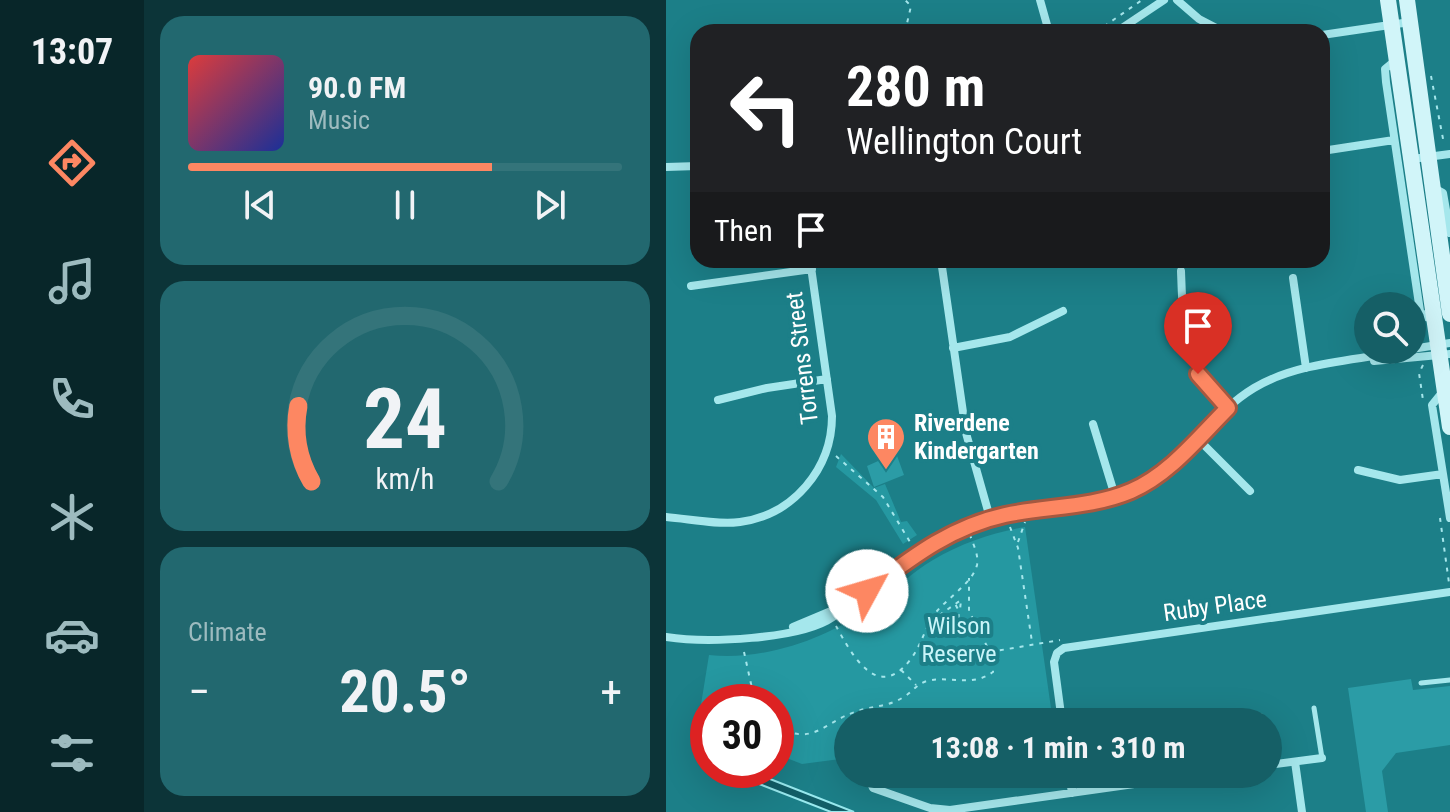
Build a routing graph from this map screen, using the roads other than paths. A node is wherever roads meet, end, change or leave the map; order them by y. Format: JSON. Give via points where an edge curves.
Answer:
{"nodes":[{"id":1,"x":1040,"y":0,"type":"edge"},
{"id":2,"x":1153,"y":0,"type":"edge"},
{"id":3,"x":1164,"y":0,"type":"edge"},
{"id":4,"x":1177,"y":0,"type":"edge"},
{"id":5,"x":1388,"y":0,"type":"edge"},
{"id":6,"x":1407,"y":0,"type":"edge"},
{"id":7,"x":1140,"y":14,"type":"junction"},
{"id":8,"x":1410,"y":22,"type":"junction"},
{"id":9,"x":1047,"y":24,"type":"edge"},
{"id":10,"x":1127,"y":24,"type":"edge"},
{"id":11,"x":1209,"y":24,"type":"edge"},
{"id":12,"x":1392,"y":25,"type":"junction"},
{"id":13,"x":1330,"y":34,"type":"edge"},
{"id":14,"x":1397,"y":59,"type":"junction"},
{"id":15,"x":1394,"y":140,"type":"junction"},
{"id":16,"x":1330,"y":150,"type":"edge"},
{"id":17,"x":1442,"y":155,"type":"edge"},
{"id":18,"x":1412,"y":159,"type":"junction"},
{"id":19,"x":690,"y":166,"type":"edge"},
{"id":20,"x":666,"y":167,"type":"edge"},
{"id":21,"x":1434,"y":188,"type":"junction"},
{"id":22,"x":1416,"y":190,"type":"junction"},
{"id":23,"x":1450,"y":233,"type":"edge"},
{"id":24,"x":794,"y":268,"type":"edge"},
{"id":25,"x":811,"y":268,"type":"edge"},
{"id":26,"x":942,"y":268,"type":"edge"},
{"id":27,"x":1181,"y":271,"type":"dead end"},
{"id":28,"x":1293,"y":278,"type":"dead end"},
{"id":29,"x":691,"y":286,"type":"dead end"},
{"id":30,"x":1063,"y":311,"type":"dead end"},
{"id":31,"x":1444,"y":312,"type":"edge"},
{"id":32,"x":953,"y":348,"type":"junction"},
{"id":33,"x":1445,"y":349,"type":"edge"},
{"id":34,"x":1354,"y":362,"type":"edge"},
{"id":35,"x":1306,"y":368,"type":"junction"},
{"id":36,"x":827,"y":379,"type":"junction"},
{"id":37,"x":1445,"y":389,"type":"junction"},
{"id":38,"x":718,"y":400,"type":"dead end"},
{"id":39,"x":1228,"y":408,"type":"junction"},
{"id":40,"x":1093,"y":424,"type":"dead end"},
{"id":41,"x":1450,"y":427,"type":"edge"},
{"id":42,"x":1198,"y":439,"type":"junction"},
{"id":43,"x":1358,"y":470,"type":"dead end"},
{"id":44,"x":1443,"y":474,"type":"junction"},
{"id":45,"x":1250,"y":491,"type":"dead end"},
{"id":46,"x":1115,"y":496,"type":"junction"},
{"id":47,"x":666,"y":517,"type":"edge"},
{"id":48,"x":990,"y":518,"type":"junction"},
{"id":49,"x":1450,"y":518,"type":"edge"},
{"id":50,"x":1450,"y":592,"type":"edge"},
{"id":51,"x":844,"y":606,"type":"junction"},
{"id":52,"x":784,"y":631,"type":"junction"},
{"id":53,"x":666,"y":637,"type":"edge"},
{"id":54,"x":1450,"y":680,"type":"edge"},
{"id":55,"x":1421,"y":683,"type":"dead end"},
{"id":56,"x":1060,"y":708,"type":"edge"},
{"id":57,"x":1314,"y":708,"type":"dead end"},
{"id":58,"x":1322,"y":758,"type":"joint"},
{"id":59,"x":1295,"y":762,"type":"junction"},
{"id":60,"x":1282,"y":763,"type":"edge"},
{"id":61,"x":873,"y":788,"type":"edge"},
{"id":62,"x":1071,"y":788,"type":"edge"},
{"id":63,"x":1105,"y":788,"type":"edge"},
{"id":64,"x":1072,"y":793,"type":"junction"},
{"id":65,"x":1302,"y":812,"type":"edge"}],
"edges":[{"from":1,"to":9,"type":"street"},
{"from":2,"to":7,"type":"street"},
{"from":3,"to":7,"type":"street"},
{"from":4,"to":11,"type":"street"},
{"from":5,"to":12,"type":"main road"},
{"from":6,"to":8,"type":"main road"},
{"from":7,"to":10,"type":"street"},
{"from":8,"to":12,"type":"street"},
{"from":8,"to":17,"type":"main road"},
{"from":12,"to":13,"type":"street"},
{"from":12,"to":14,"type":"main road"},
{"from":14,"to":15,"type":"street","via":[[1384,72]]},
{"from":14,"to":18,"type":"main road"},
{"from":15,"to":16,"type":"street"},
{"from":15,"to":31,"type":"street","via":[[1420,311],[1425,317]]},
{"from":17,"to":18,"type":"street"},
{"from":17,"to":21,"type":"main road"},
{"from":18,"to":22,"type":"main road"},
{"from":19,"to":20,"type":"street"},
{"from":21,"to":22,"type":"main road"},
{"from":21,"to":23,"type":"street","via":[[1443,193]]},
{"from":21,"to":31,"type":"main road"},
{"from":22,"to":31,"type":"main road"},
{"from":24,"to":29,"type":"street"},
{"from":25,"to":36,"type":"street","name":"Torrens Street"},
{"from":26,"to":32,"type":"street"},
{"from":27,"to":39,"type":"street","via":[[1187,350],[1198,374]]},
{"from":28,"to":35,"type":"street"},
{"from":30,"to":32,"type":"street","via":[[1010,337]]},
{"from":31,"to":33,"type":"main road"},
{"from":32,"to":48,"type":"street","via":[[966,433]]},
{"from":33,"to":37,"type":"main road"},
{"from":34,"to":35,"type":"street"},
{"from":35,"to":39,"type":"street","via":[[1268,380]]},
{"from":36,"to":38,"type":"street"},
{"from":36,"to":47,"type":"street","name":"Torrens Street","via":[[832,416],[828,447],[814,477],[791,501],[741,522]]},
{"from":37,"to":41,"type":"main road"},
{"from":37,"to":44,"type":"street","via":[[1432,405]]},
{"from":39,"to":42,"type":"street"},
{"from":40,"to":46,"type":"street"},
{"from":42,"to":45,"type":"street"},
{"from":42,"to":46,"type":"street","via":[[1162,472]]},
{"from":43,"to":44,"type":"street","via":[[1400,480]]},
{"from":44,"to":49,"type":"street"},
{"from":46,"to":48,"type":"street"},
{"from":48,"to":51,"type":"street","via":[[929,545]]},
{"from":50,"to":56,"type":"street","name":"Ruby Place","via":[[1064,648],[1054,662]]},
{"from":51,"to":52,"type":"street"},
{"from":51,"to":52,"type":"street","via":[[832,618]]},
{"from":52,"to":53,"type":"street","via":[[728,641]]},
{"from":54,"to":55,"type":"lane"},
{"from":57,"to":58,"type":"lane"},
{"from":58,"to":59,"type":"street"},
{"from":59,"to":60,"type":"street"},
{"from":59,"to":65,"type":"street"},
{"from":61,"to":64,"type":"street","via":[[936,810]]},
{"from":62,"to":64,"type":"street"},
{"from":63,"to":64,"type":"street"}]}
